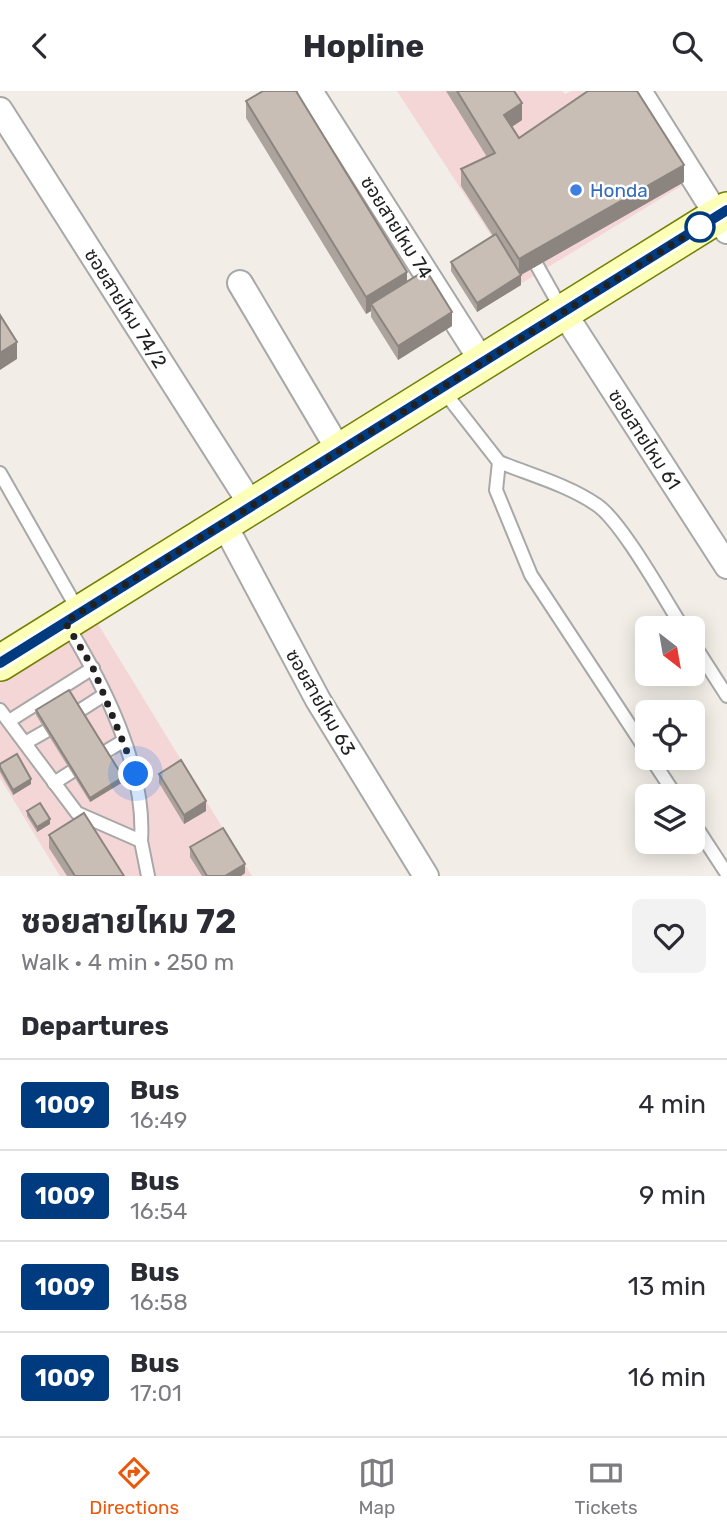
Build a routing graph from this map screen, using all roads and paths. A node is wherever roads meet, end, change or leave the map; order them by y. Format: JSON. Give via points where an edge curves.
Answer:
{"nodes":[{"id":1,"x":310,"y":91,"type":"edge"},
{"id":2,"x":639,"y":91,"type":"edge"},
{"id":3,"x":0,"y":110,"type":"edge"},
{"id":4,"x":724,"y":219,"type":"edge"},
{"id":5,"x":523,"y":243,"type":"edge"},
{"id":6,"x":240,"y":283,"type":"dead end"},
{"id":7,"x":564,"y":313,"type":"junction"},
{"id":8,"x":483,"y":363,"type":"junction"},
{"id":9,"x":442,"y":389,"type":"junction"},
{"id":10,"x":340,"y":452,"type":"junction"},
{"id":11,"x":499,"y":462,"type":"junction"},
{"id":12,"x":0,"y":473,"type":"edge"},
{"id":13,"x":238,"y":515,"type":"junction"},
{"id":14,"x":727,"y":566,"type":"edge"},
{"id":15,"x":675,"y":616,"type":"edge"},
{"id":16,"x":73,"y":618,"type":"junction"},
{"id":17,"x":705,"y":662,"type":"edge"},
{"id":18,"x":0,"y":663,"type":"edge"},
{"id":19,"x":93,"y":668,"type":"junction"},
{"id":20,"x":104,"y":695,"type":"junction"},
{"id":21,"x":727,"y":696,"type":"edge"},
{"id":22,"x":0,"y":710,"type":"edge"},
{"id":23,"x":79,"y":711,"type":"edge"},
{"id":24,"x":9,"y":721,"type":"junction"},
{"id":25,"x":46,"y":731,"type":"edge"},
{"id":26,"x":635,"y":733,"type":"edge"},
{"id":27,"x":123,"y":741,"type":"junction"},
{"id":28,"x":25,"y":743,"type":"junction"},
{"id":29,"x":105,"y":752,"type":"edge"},
{"id":30,"x":71,"y":772,"type":"edge"},
{"id":31,"x":54,"y":783,"type":"junction"},
{"id":32,"x":141,"y":841,"type":"junction"},
{"id":33,"x":705,"y":841,"type":"edge"},
{"id":34,"x":727,"y":874,"type":"edge"},
{"id":35,"x":148,"y":876,"type":"edge"},
{"id":36,"x":426,"y":876,"type":"edge"}],
"edges":[{"from":1,"to":8,"type":"street","name":"ซอยสายไหม 74"},
{"from":2,"to":4,"type":"street"},
{"from":3,"to":13,"type":"street","name":"ซอยสายไหม 74/2"},
{"from":4,"to":7,"type":"main road"},
{"from":5,"to":7,"type":"lane"},
{"from":6,"to":10,"type":"street"},
{"from":7,"to":8,"type":"main road"},
{"from":7,"to":14,"type":"street","name":"ซอยสายไหม 61"},
{"from":8,"to":9,"type":"main road"},
{"from":9,"to":10,"type":"main road"},
{"from":9,"to":11,"type":"lane"},
{"from":10,"to":13,"type":"main road"},
{"from":11,"to":15,"type":"lane","via":[[568,489],[599,507]]},
{"from":11,"to":26,"type":"lane","via":[[496,491],[531,575]]},
{"from":12,"to":16,"type":"lane"},
{"from":13,"to":16,"type":"main road"},
{"from":13,"to":36,"type":"street","name":"ซอยสายไหม 63","via":[[318,700]]},
{"from":16,"to":18,"type":"main road"},
{"from":16,"to":19,"type":"lane"},
{"from":17,"to":21,"type":"lane"},
{"from":19,"to":20,"type":"lane"},
{"from":19,"to":24,"type":"lane"},
{"from":20,"to":23,"type":"lane"},
{"from":20,"to":27,"type":"lane"},
{"from":22,"to":24,"type":"lane"},
{"from":24,"to":28,"type":"lane"},
{"from":25,"to":28,"type":"lane"},
{"from":27,"to":29,"type":"lane"},
{"from":27,"to":32,"type":"lane","via":[[136,774],[143,815]]},
{"from":28,"to":31,"type":"lane"},
{"from":30,"to":31,"type":"lane"},
{"from":31,"to":32,"type":"lane","via":[[77,813]]},
{"from":32,"to":35,"type":"lane"},
{"from":33,"to":34,"type":"lane"}]}
